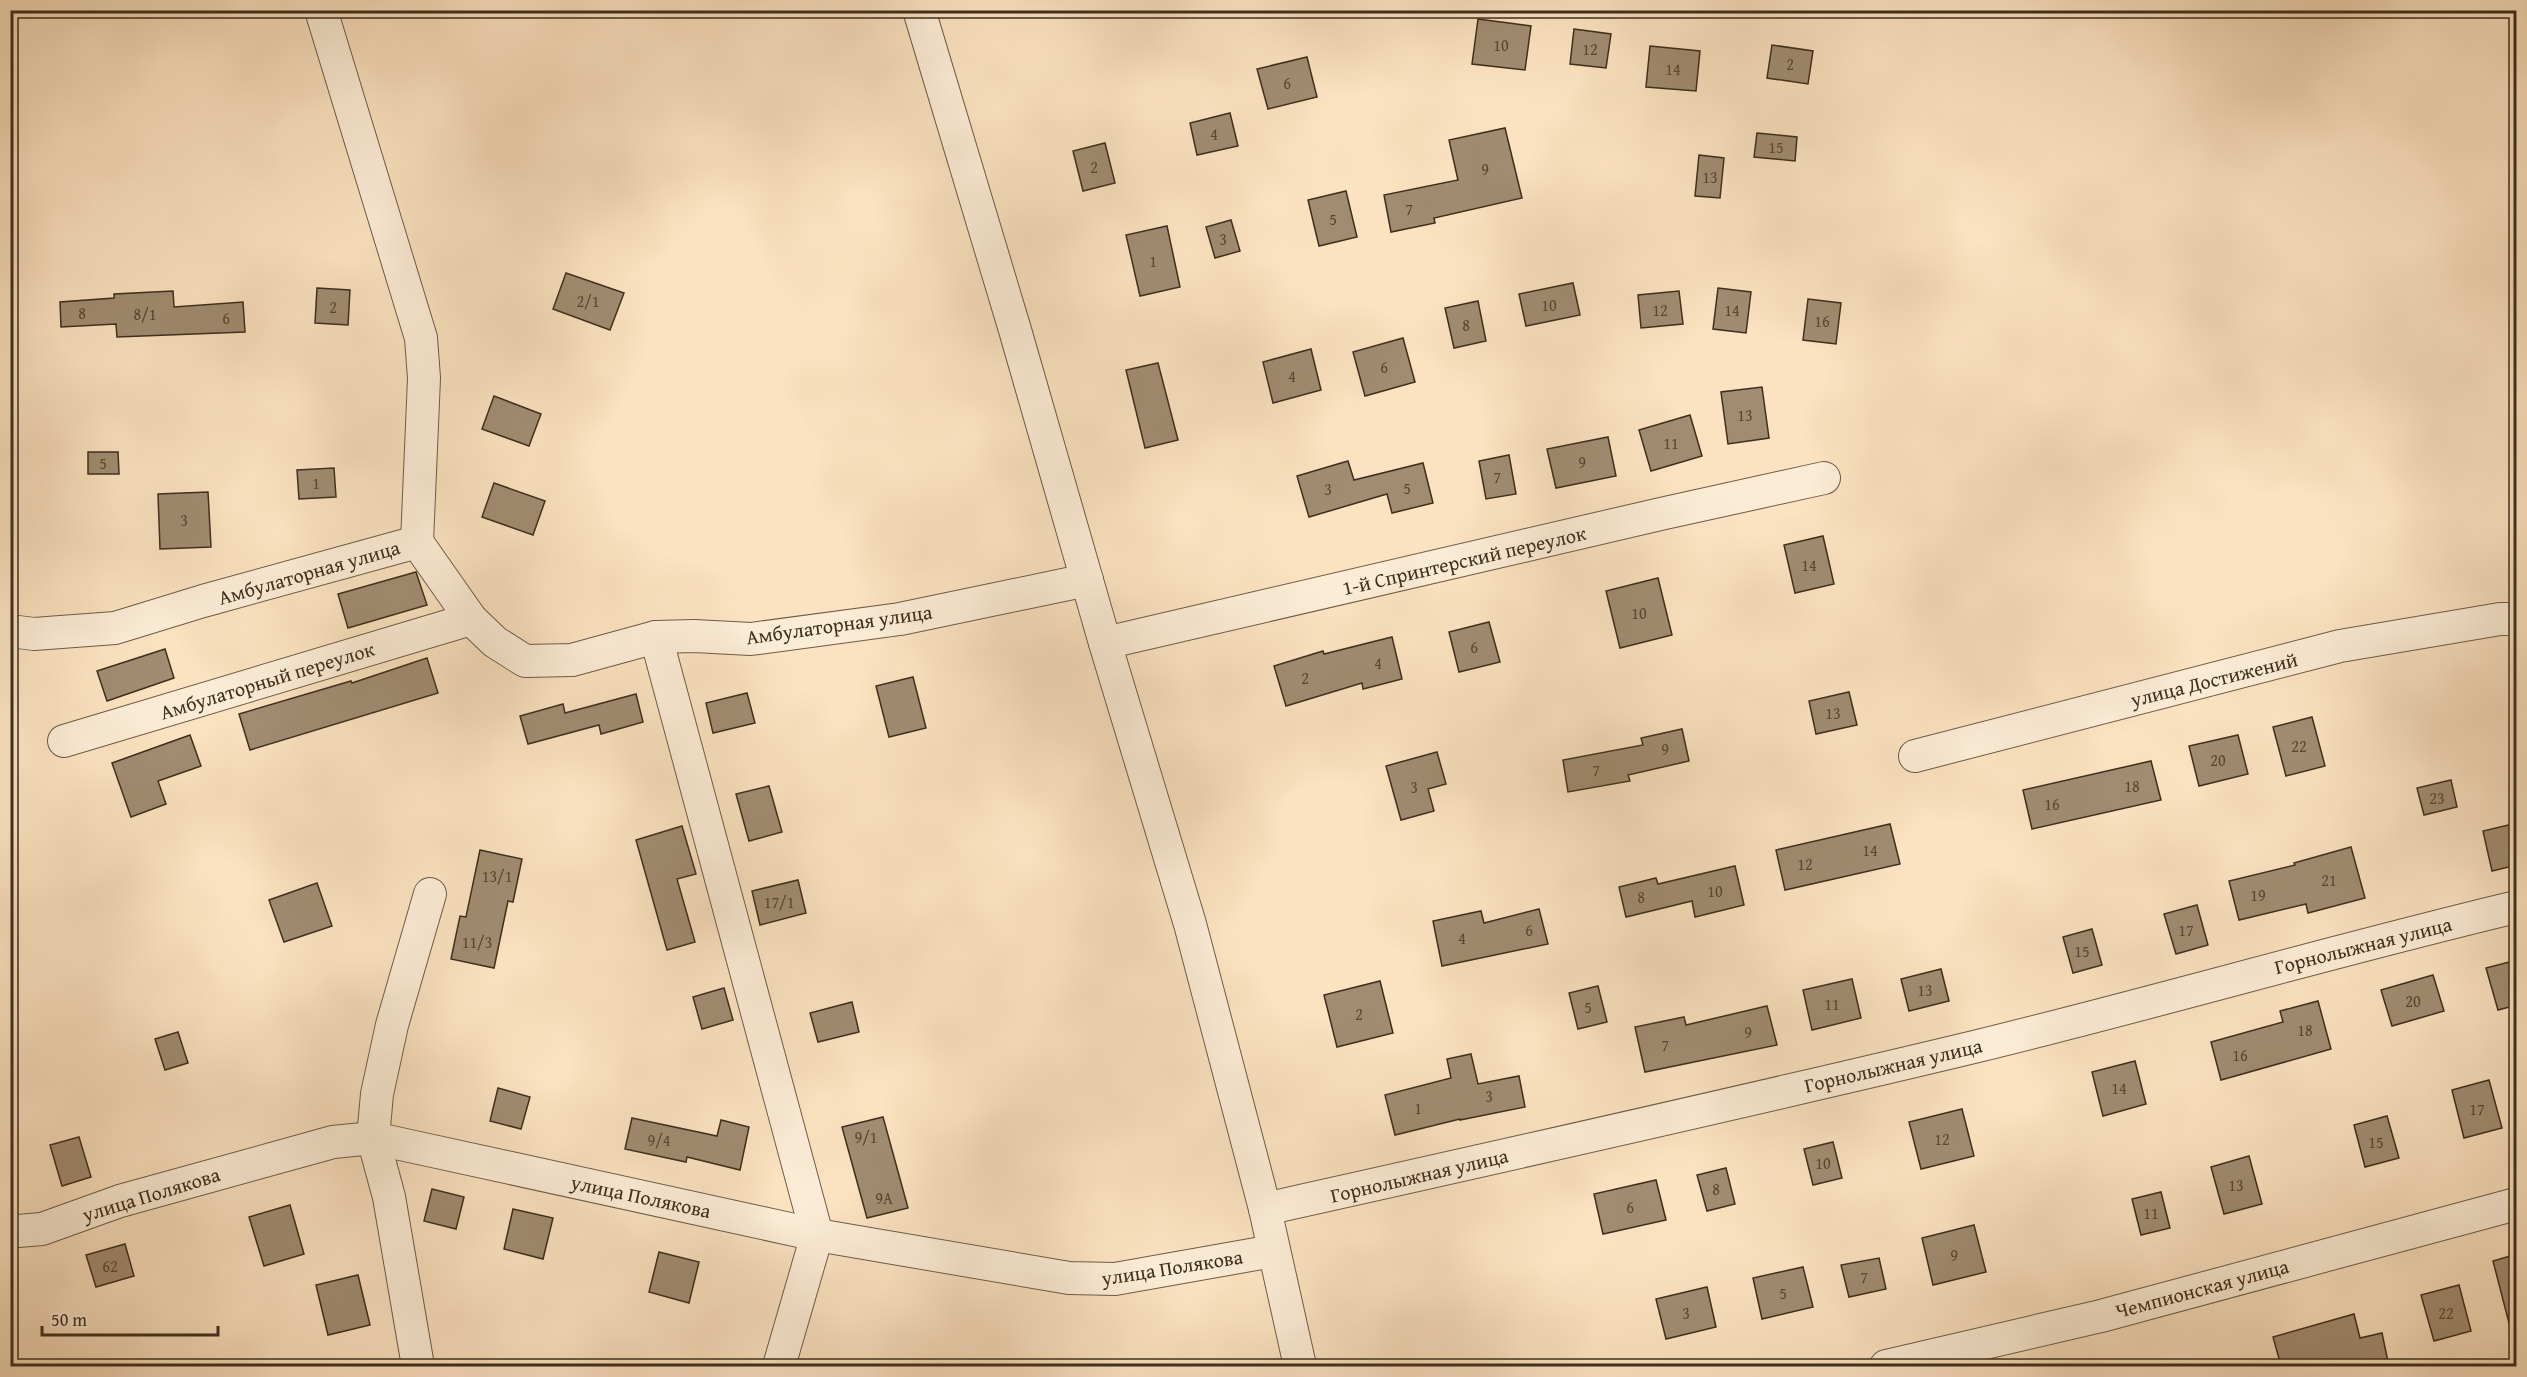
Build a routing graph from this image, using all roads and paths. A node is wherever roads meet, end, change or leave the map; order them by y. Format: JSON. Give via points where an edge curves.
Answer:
{"nodes":[{"id":1,"x":321,"y":10,"type":"edge"},
{"id":2,"x":919,"y":10,"type":"edge"},
{"id":3,"x":1824,"y":478,"type":"dead end"},
{"id":4,"x":417,"y":542,"type":"junction"},
{"id":5,"x":1088,"y":579,"type":"junction"},
{"id":6,"x":471,"y":619,"type":"junction"},
{"id":7,"x":2517,"y":619,"type":"edge"},
{"id":8,"x":10,"y":631,"type":"edge"},
{"id":9,"x":656,"y":637,"type":"junction"},
{"id":10,"x":1106,"y":644,"type":"junction"},
{"id":11,"x":64,"y":741,"type":"dead end"},
{"id":12,"x":1915,"y":756,"type":"dead end"},
{"id":13,"x":430,"y":894,"type":"dead end"},
{"id":14,"x":2517,"y":907,"type":"edge"},
{"id":15,"x":373,"y":1138,"type":"junction"},
{"id":16,"x":2517,"y":1204,"type":"edge"},
{"id":17,"x":1265,"y":1209,"type":"junction"},
{"id":18,"x":18,"y":1232,"type":"dead end"},
{"id":19,"x":817,"y":1235,"type":"junction"},
{"id":20,"x":1273,"y":1251,"type":"junction"},
{"id":21,"x":418,"y":1366,"type":"edge"},
{"id":22,"x":779,"y":1366,"type":"edge"},
{"id":23,"x":1300,"y":1366,"type":"edge"},
{"id":24,"x":1886,"y":1366,"type":"edge"}],
"edges":[{"from":1,"to":4,"type":"street","via":[[421,338],[424,378]]},
{"from":2,"to":5,"type":"street"},
{"from":3,"to":10,"type":"street","name":"1-й Спринтерский переулок"},
{"from":4,"to":6,"type":"street","name":"Амбулаторная улица"},
{"from":4,"to":8,"type":"street","name":"Амбулаторная улица","via":[[115,628],[34,634]]},
{"from":5,"to":9,"type":"street","name":"Амбулаторная улица","via":[[900,619],[751,639]]},
{"from":5,"to":10,"type":"street"},
{"from":6,"to":9,"type":"street","name":"Амбулаторная улица","via":[[495,642],[525,661],[572,660]]},
{"from":6,"to":11,"type":"street","name":"Амбулаторный переулок"},
{"from":7,"to":12,"type":"street","name":"улица Достижений","via":[[2340,646]]},
{"from":9,"to":19,"type":"street"},
{"from":10,"to":17,"type":"street","via":[[1190,924]]},
{"from":13,"to":15,"type":"street","via":[[392,1025],[376,1094]]},
{"from":14,"to":17,"type":"street","name":"Горнолыжная улица","via":[[1981,1045]]},
{"from":15,"to":18,"type":"street","name":"улица Полякова","via":[[333,1142],[120,1201],[42,1229]]},
{"from":15,"to":19,"type":"street","name":"улица Полякова"},
{"from":15,"to":21,"type":"street","via":[[389,1197]]},
{"from":16,"to":24,"type":"street","name":"Чемпионская улица","via":[[2101,1316]]},
{"from":17,"to":20,"type":"street"},
{"from":19,"to":20,"type":"street","name":"улица Полякова","via":[[1069,1278],[1115,1279]]},
{"from":19,"to":22,"type":"street"},
{"from":20,"to":23,"type":"street"}]}
